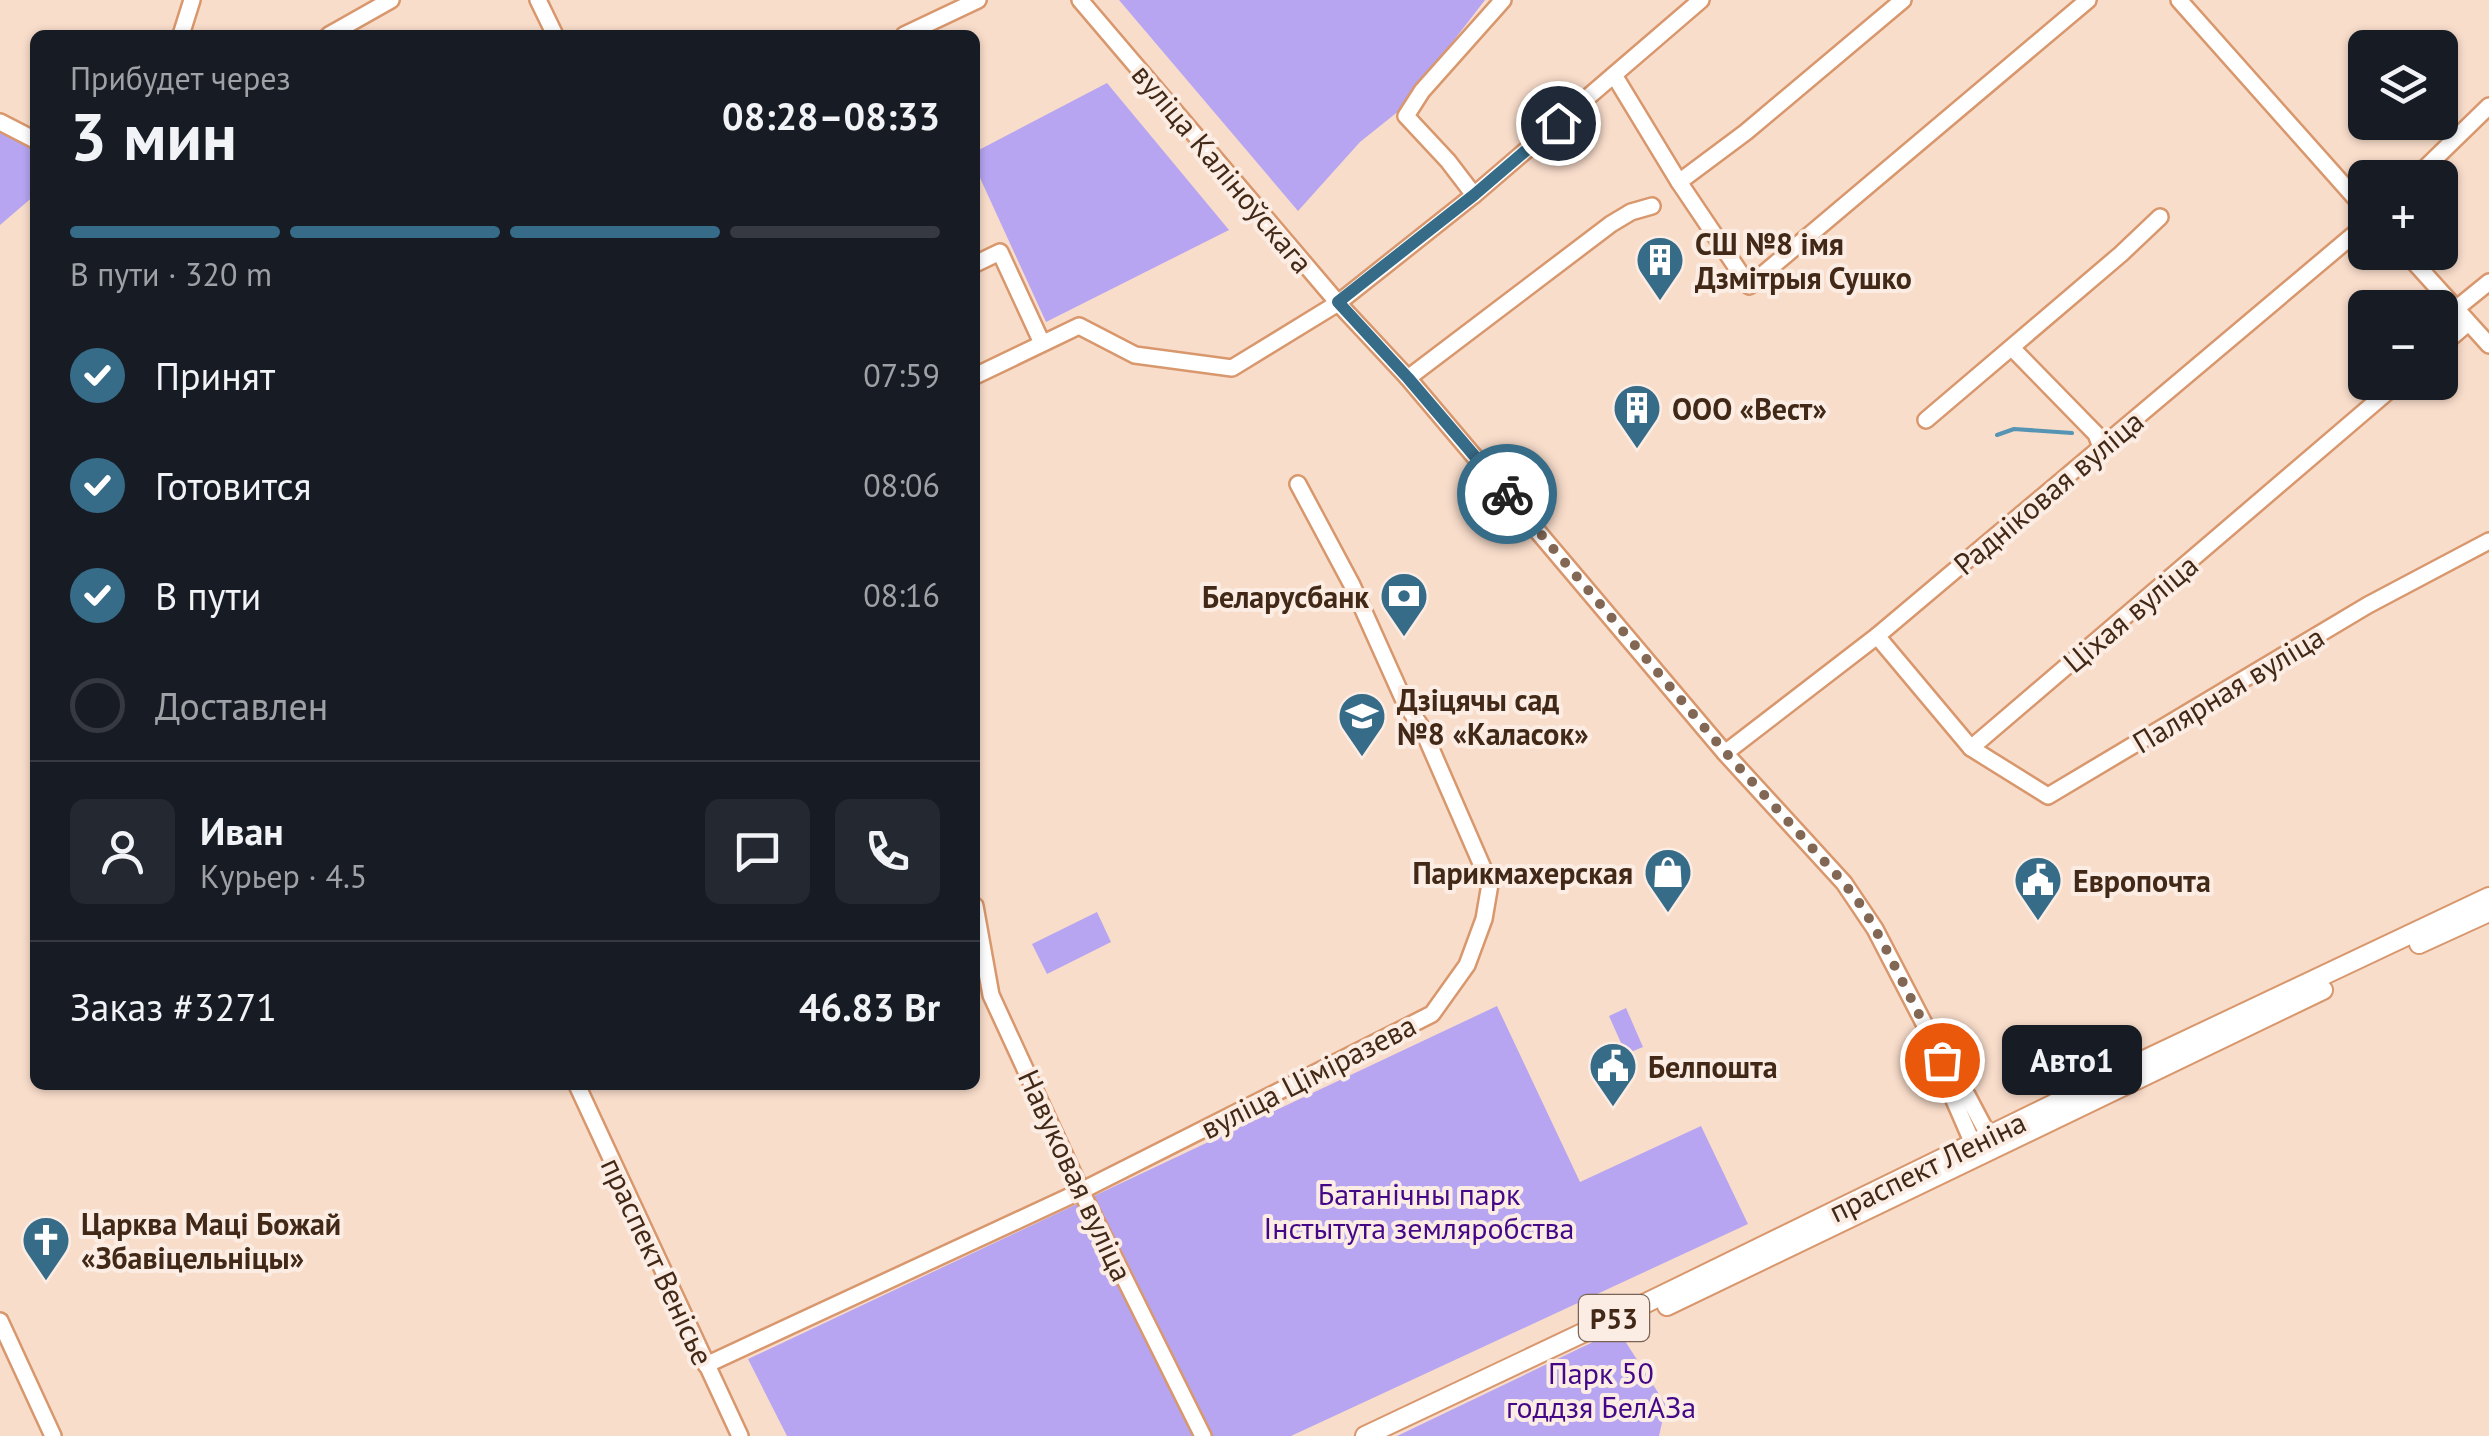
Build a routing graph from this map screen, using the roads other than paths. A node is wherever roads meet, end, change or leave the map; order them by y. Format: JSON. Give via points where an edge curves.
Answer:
{"nodes":[{"id":1,"x":192,"y":0,"type":"edge"},
{"id":2,"x":392,"y":0,"type":"edge"},
{"id":3,"x":538,"y":0,"type":"edge"},
{"id":4,"x":978,"y":0,"type":"edge"},
{"id":5,"x":1080,"y":0,"type":"edge"},
{"id":6,"x":1503,"y":0,"type":"edge"},
{"id":7,"x":1701,"y":0,"type":"edge"},
{"id":8,"x":1903,"y":0,"type":"edge"},
{"id":9,"x":2088,"y":0,"type":"edge"},
{"id":10,"x":2179,"y":0,"type":"edge"},
{"id":11,"x":182,"y":30,"type":"edge"},
{"id":12,"x":339,"y":30,"type":"edge"},
{"id":13,"x":552,"y":30,"type":"edge"},
{"id":14,"x":915,"y":30,"type":"edge"},
{"id":15,"x":1614,"y":76,"type":"junction"},
{"id":16,"x":2489,"y":106,"type":"edge"},
{"id":17,"x":0,"y":122,"type":"edge"},
{"id":18,"x":30,"y":137,"type":"edge"},
{"id":19,"x":2434,"y":160,"type":"edge"},
{"id":20,"x":1679,"y":182,"type":"junction"},
{"id":21,"x":2348,"y":190,"type":"edge"},
{"id":22,"x":1474,"y":195,"type":"junction"},
{"id":23,"x":1652,"y":206,"type":"dead end"},
{"id":24,"x":2160,"y":217,"type":"dead end"},
{"id":25,"x":2348,"y":240,"type":"edge"},
{"id":26,"x":980,"y":262,"type":"edge"},
{"id":27,"x":2421,"y":270,"type":"edge"},
{"id":28,"x":2489,"y":282,"type":"edge"},
{"id":29,"x":2440,"y":290,"type":"edge"},
{"id":30,"x":1338,"y":302,"type":"junction"},
{"id":31,"x":2458,"y":306,"type":"edge"},
{"id":32,"x":2458,"y":310,"type":"edge"},
{"id":33,"x":2468,"y":323,"type":"junction"},
{"id":34,"x":2458,"y":332,"type":"edge"},
{"id":35,"x":1042,"y":343,"type":"junction"},
{"id":36,"x":2489,"y":345,"type":"edge"},
{"id":37,"x":2012,"y":348,"type":"junction"},
{"id":38,"x":980,"y":374,"type":"edge"},
{"id":39,"x":1408,"y":378,"type":"junction"},
{"id":40,"x":2378,"y":400,"type":"edge"},
{"id":41,"x":1926,"y":420,"type":"dead end"},
{"id":42,"x":2101,"y":447,"type":"junction"},
{"id":43,"x":1298,"y":484,"type":"dead end"},
{"id":44,"x":2489,"y":541,"type":"edge"},
{"id":45,"x":1877,"y":636,"type":"junction"},
{"id":46,"x":1971,"y":748,"type":"junction"},
{"id":47,"x":1726,"y":753,"type":"junction"},
{"id":48,"x":2489,"y":898,"type":"edge"},
{"id":49,"x":2489,"y":912,"type":"edge"},
{"id":50,"x":980,"y":934,"type":"edge"},
{"id":51,"x":579,"y":1090,"type":"edge"},
{"id":52,"x":1984,"y":1145,"type":"junction"},
{"id":53,"x":1081,"y":1191,"type":"junction"},
{"id":54,"x":0,"y":1322,"type":"edge"},
{"id":55,"x":706,"y":1365,"type":"junction"},
{"id":56,"x":53,"y":1436,"type":"edge"},
{"id":57,"x":740,"y":1436,"type":"edge"},
{"id":58,"x":1204,"y":1436,"type":"edge"},
{"id":59,"x":1365,"y":1436,"type":"edge"},
{"id":60,"x":1390,"y":1436,"type":"edge"}],
"edges":[{"from":1,"to":11,"type":"street"},
{"from":2,"to":12,"type":"street"},
{"from":3,"to":13,"type":"street"},
{"from":4,"to":14,"type":"street"},
{"from":5,"to":30,"type":"street","name":"вуліца Каліноўскага"},
{"from":6,"to":22,"type":"street","via":[[1406,116]]},
{"from":7,"to":15,"type":"street"},
{"from":8,"to":20,"type":"street"},
{"from":9,"to":20,"type":"street","via":[[1749,286]]},
{"from":10,"to":21,"type":"street"},
{"from":15,"to":20,"type":"street"},
{"from":15,"to":22,"type":"street"},
{"from":16,"to":19,"type":"street"},
{"from":17,"to":18,"type":"street"},
{"from":22,"to":30,"type":"street"},
{"from":23,"to":39,"type":"street","via":[[1611,224]]},
{"from":24,"to":37,"type":"street"},
{"from":25,"to":42,"type":"street","name":"Радніковая вуліца"},
{"from":26,"to":35,"type":"street","via":[[1000,252]]},
{"from":27,"to":29,"type":"street"},
{"from":28,"to":31,"type":"street"},
{"from":30,"to":35,"type":"street","via":[[1232,368],[1135,355],[1079,326]]},
{"from":30,"to":39,"type":"street","name":"вуліца Каліноўскага"},
{"from":32,"to":33,"type":"street"},
{"from":33,"to":34,"type":"street"},
{"from":33,"to":36,"type":"street"},
{"from":35,"to":38,"type":"street"},
{"from":37,"to":41,"type":"street"},
{"from":37,"to":42,"type":"street"},
{"from":39,"to":47,"type":"street","name":"вуліца Каліноўскага"},
{"from":40,"to":46,"type":"street","name":"Ціхая вуліца"},
{"from":42,"to":45,"type":"street","name":"Радніковая вуліца"},
{"from":43,"to":53,"type":"street","name":"вуліца Ціміразева","via":[[1422,728],[1490,884],[1484,919],[1468,966],[1432,1014]]},
{"from":44,"to":46,"type":"street","name":"Палярная вуліца","via":[[2368,605],[2048,796]]},
{"from":45,"to":46,"type":"street"},
{"from":45,"to":47,"type":"street","name":"Радніковая вуліца"},
{"from":47,"to":52,"type":"street","name":"вуліца Каліноўскага","via":[[1863,908],[1956,1088],[1954,1100]]},
{"from":48,"to":52,"type":"main road","name":"праспект Леніна","number":"Р53"},
{"from":49,"to":52,"type":"main road","name":"праспект Леніна","number":"Р53"},
{"from":50,"to":53,"type":"street","name":"Навуковая вуліца","via":[[991,996]]},
{"from":51,"to":55,"type":"street","name":"праспект Венісье"},
{"from":52,"to":59,"type":"main road","name":"праспект Леніна","number":"Р53"},
{"from":52,"to":60,"type":"main road","name":"праспект Леніна","number":"Р53","via":[[1708,1287]]},
{"from":53,"to":55,"type":"street","name":"вуліца Ціміразева"},
{"from":53,"to":58,"type":"street","name":"Навуковая вуліца"},
{"from":54,"to":56,"type":"street"},
{"from":55,"to":57,"type":"street","name":"праспект Венісье"}]}
